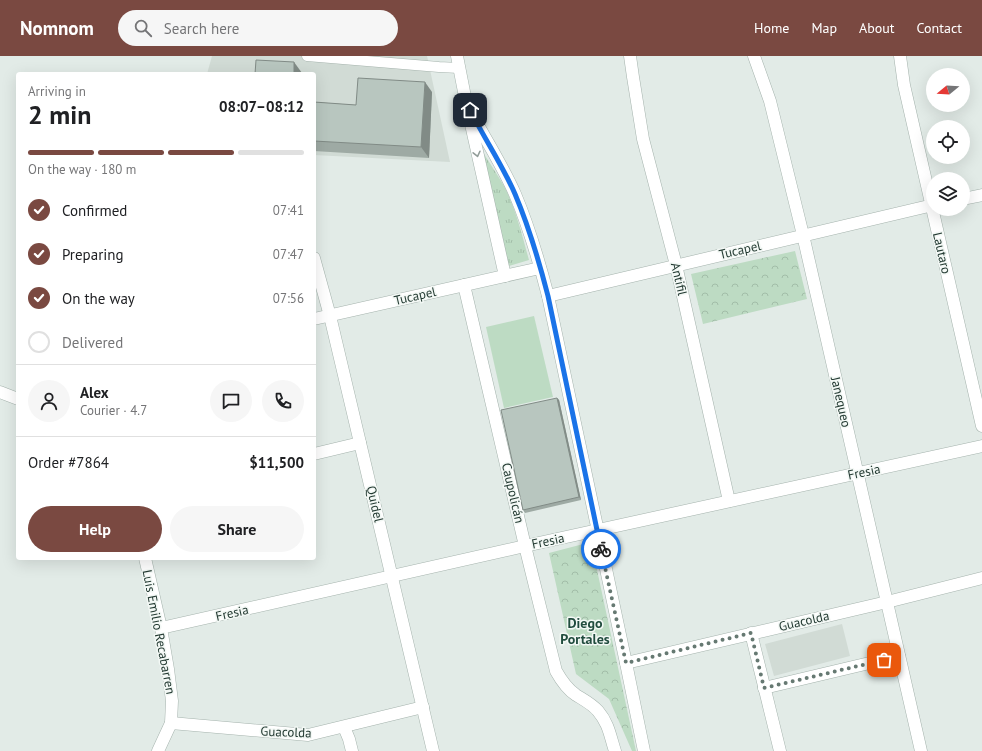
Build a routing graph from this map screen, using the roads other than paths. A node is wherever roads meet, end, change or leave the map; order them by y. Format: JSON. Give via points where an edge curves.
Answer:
{"nodes":[{"id":1,"x":307,"y":56,"type":"edge"},
{"id":2,"x":630,"y":56,"type":"edge"},
{"id":3,"x":754,"y":56,"type":"edge"},
{"id":4,"x":900,"y":56,"type":"edge"},
{"id":5,"x":458,"y":62,"type":"edge"},
{"id":6,"x":466,"y":102,"type":"junction"},
{"id":7,"x":926,"y":179,"type":"edge"},
{"id":8,"x":982,"y":195,"type":"edge"},
{"id":9,"x":970,"y":198,"type":"edge"},
{"id":10,"x":926,"y":206,"type":"edge"},
{"id":11,"x":934,"y":216,"type":"edge"},
{"id":12,"x":803,"y":235,"type":"junction"},
{"id":13,"x":316,"y":265,"type":"edge"},
{"id":14,"x":676,"y":265,"type":"junction"},
{"id":15,"x":540,"y":268,"type":"junction"},
{"id":16,"x":505,"y":276,"type":"junction"},
{"id":17,"x":464,"y":285,"type":"junction"},
{"id":18,"x":548,"y":296,"type":"junction"},
{"id":19,"x":330,"y":316,"type":"junction"},
{"id":20,"x":316,"y":319,"type":"edge"},
{"id":21,"x":0,"y":392,"type":"edge"},
{"id":22,"x":16,"y":398,"type":"edge"},
{"id":23,"x":982,"y":426,"type":"edge"},
{"id":24,"x":360,"y":443,"type":"junction"},
{"id":25,"x":982,"y":446,"type":"edge"},
{"id":26,"x":316,"y":454,"type":"edge"},
{"id":27,"x":857,"y":473,"type":"junction"},
{"id":28,"x":729,"y":501,"type":"junction"},
{"id":29,"x":598,"y":530,"type":"junction"},
{"id":30,"x":525,"y":546,"type":"junction"},
{"id":31,"x":145,"y":560,"type":"edge"},
{"id":32,"x":392,"y":577,"type":"junction"},
{"id":33,"x":982,"y":578,"type":"edge"},
{"id":34,"x":887,"y":602,"type":"junction"},
{"id":35,"x":161,"y":628,"type":"junction"},
{"id":36,"x":751,"y":633,"type":"junction"},
{"id":37,"x":899,"y":656,"type":"junction"},
{"id":38,"x":626,"y":663,"type":"junction"},
{"id":39,"x":764,"y":688,"type":"junction"},
{"id":40,"x":423,"y":707,"type":"junction"},
{"id":41,"x":171,"y":723,"type":"junction"},
{"id":42,"x":344,"y":727,"type":"junction"},
{"id":43,"x":158,"y":751,"type":"edge"},
{"id":44,"x":352,"y":751,"type":"edge"},
{"id":45,"x":433,"y":751,"type":"edge"},
{"id":46,"x":615,"y":751,"type":"edge"},
{"id":47,"x":644,"y":751,"type":"edge"},
{"id":48,"x":780,"y":751,"type":"edge"},
{"id":49,"x":921,"y":751,"type":"edge"}],
"edges":[{"from":1,"to":5,"type":"lane","via":[[439,67]]},
{"from":2,"to":14,"type":"street","name":"Antifil","via":[[643,139]]},
{"from":3,"to":12,"type":"street","name":"Janequeo","via":[[770,101]]},
{"from":4,"to":7,"type":"street","name":"Lautaro","via":[[904,85]]},
{"from":5,"to":6,"type":"street"},
{"from":6,"to":15,"type":"street","via":[[514,193],[527,223]]},
{"from":6,"to":16,"type":"street","one_way":true},
{"from":8,"to":9,"type":"street"},
{"from":10,"to":12,"type":"street","name":"Tucapel"},
{"from":11,"to":23,"type":"street","name":"Lautaro"},
{"from":12,"to":14,"type":"street","name":"Tucapel"},
{"from":12,"to":27,"type":"street","name":"Janequeo"},
{"from":13,"to":19,"type":"street","name":"Quidel"},
{"from":14,"to":18,"type":"street","name":"Tucapel"},
{"from":14,"to":28,"type":"street","name":"Antifil"},
{"from":15,"to":16,"type":"street","name":"Tucapel"},
{"from":15,"to":18,"type":"street"},
{"from":16,"to":17,"type":"street","name":"Tucapel"},
{"from":17,"to":19,"type":"street","name":"Tucapel"},
{"from":17,"to":30,"type":"street","name":"Caupolicán"},
{"from":18,"to":29,"type":"street"},
{"from":19,"to":20,"type":"street","name":"Tucapel"},
{"from":19,"to":24,"type":"street","name":"Quidel"},
{"from":21,"to":22,"type":"street"},
{"from":24,"to":26,"type":"street"},
{"from":24,"to":32,"type":"street","name":"Quidel"},
{"from":25,"to":27,"type":"street","name":"Fresia"},
{"from":27,"to":28,"type":"street","name":"Fresia"},
{"from":27,"to":34,"type":"street","name":"Janequeo"},
{"from":28,"to":29,"type":"street","name":"Fresia"},
{"from":29,"to":30,"type":"street","name":"Fresia"},
{"from":29,"to":38,"type":"street"},
{"from":30,"to":32,"type":"street","name":"Fresia"},
{"from":30,"to":46,"type":"street","name":"Caupolicán","via":[[556,671],[569,689],[598,710],[610,732]]},
{"from":31,"to":35,"type":"street","name":"Luis Emilio Recabarren"},
{"from":32,"to":35,"type":"street","name":"Fresia"},
{"from":32,"to":40,"type":"street","name":"Quidel"},
{"from":33,"to":34,"type":"street","name":"Guacolda"},
{"from":34,"to":36,"type":"street","name":"Guacolda"},
{"from":34,"to":37,"type":"street","name":"Janequeo"},
{"from":35,"to":41,"type":"street","name":"Luis Emilio Recabarren","via":[[172,701]]},
{"from":36,"to":38,"type":"street","name":"Guacolda"},
{"from":36,"to":39,"type":"street"},
{"from":37,"to":39,"type":"street"},
{"from":37,"to":49,"type":"street","name":"Janequeo"},
{"from":38,"to":47,"type":"street"},
{"from":39,"to":48,"type":"street"},
{"from":40,"to":42,"type":"street","name":"Guacolda"},
{"from":40,"to":45,"type":"street","name":"Quidel"},
{"from":41,"to":42,"type":"street","name":"Guacolda","via":[[308,735]]},
{"from":41,"to":43,"type":"street","name":"Luis Emilio Recabarren"},
{"from":42,"to":44,"type":"street"}]}
